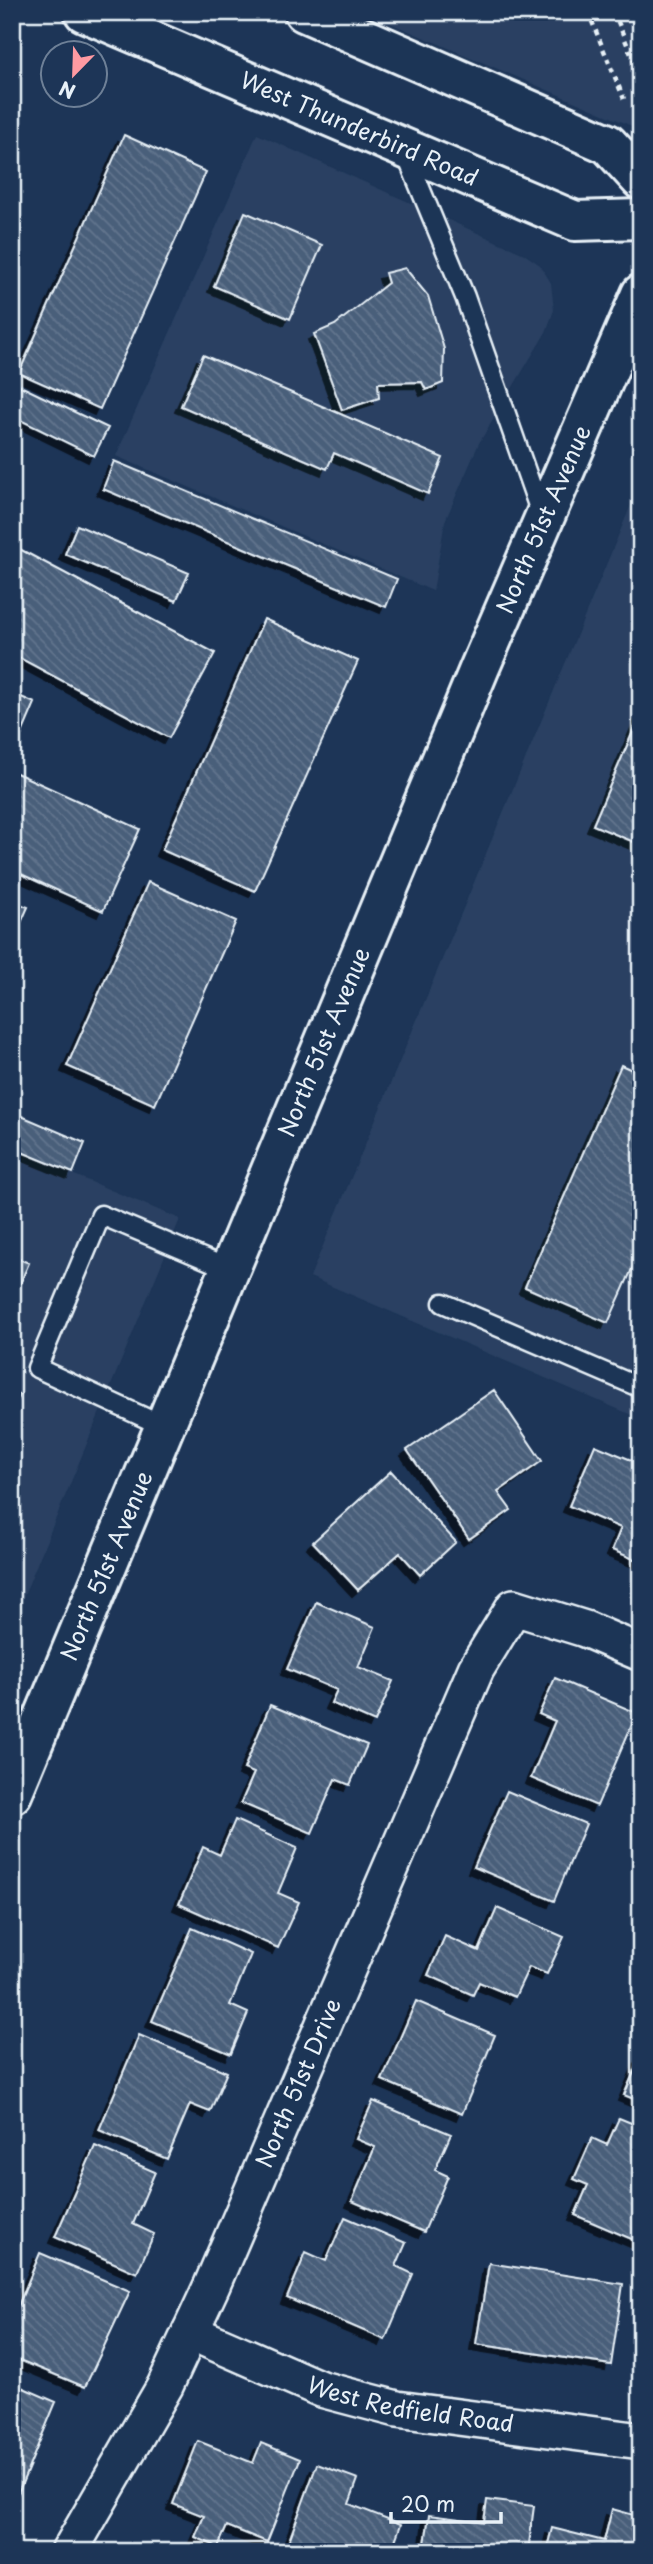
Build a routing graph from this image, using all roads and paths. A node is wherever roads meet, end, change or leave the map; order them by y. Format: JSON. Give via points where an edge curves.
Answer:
{"nodes":[{"id":1,"x":84,"y":12,"type":"edge"},
{"id":2,"x":304,"y":12,"type":"edge"},
{"id":3,"x":588,"y":12,"type":"edge"},
{"id":4,"x":614,"y":12,"type":"edge"},
{"id":5,"x":641,"y":79,"type":"edge"},
{"id":6,"x":624,"y":99,"type":"dead end"},
{"id":7,"x":403,"y":148,"type":"junction"},
{"id":8,"x":641,"y":180,"type":"edge"},
{"id":9,"x":641,"y":219,"type":"edge"},
{"id":10,"x":641,"y":294,"type":"edge"},
{"id":11,"x":543,"y":521,"type":"junction"},
{"id":12,"x":22,"y":749,"type":"dead end"},
{"id":13,"x":12,"y":750,"type":"edge"},
{"id":14,"x":229,"y":1269,"type":"junction"},
{"id":15,"x":443,"y":1303,"type":"dead end"},
{"id":16,"x":641,"y":1388,"type":"edge"},
{"id":17,"x":165,"y":1427,"type":"junction"},
{"id":18,"x":641,"y":1653,"type":"edge"},
{"id":19,"x":13,"y":1791,"type":"edge"},
{"id":20,"x":190,"y":2332,"type":"junction"},
{"id":21,"x":641,"y":2441,"type":"edge"},
{"id":22,"x":69,"y":2552,"type":"edge"}],
"edges":[{"from":1,"to":7,"type":"main road","name":"West Thunderbird Road"},
{"from":2,"to":8,"type":"main road","via":[[608,144]]},
{"from":3,"to":6,"type":"path"},
{"from":4,"to":5,"type":"path"},
{"from":7,"to":9,"type":"main road","name":"West Thunderbird Road","via":[[575,221]]},
{"from":7,"to":11,"type":"lane","via":[[465,298]]},
{"from":10,"to":11,"type":"main road","name":"North 51st Avenue"},
{"from":11,"to":14,"type":"main road","name":"North 51st Avenue"},
{"from":12,"to":13,"type":"path"},
{"from":14,"to":17,"type":"main road","name":"North 51st Avenue"},
{"from":14,"to":17,"type":"lane","via":[[101,1215],[37,1367]]},
{"from":15,"to":16,"type":"lane"},
{"from":17,"to":19,"type":"main road","name":"North 51st Avenue"},
{"from":18,"to":20,"type":"street","name":"North 51st Drive","via":[[514,1607],[476,1669]]},
{"from":20,"to":21,"type":"street","name":"West Redfield Road","via":[[321,2389],[397,2409]]},
{"from":20,"to":22,"type":"street","name":"North 51st Drive","via":[[165,2386]]}]}
